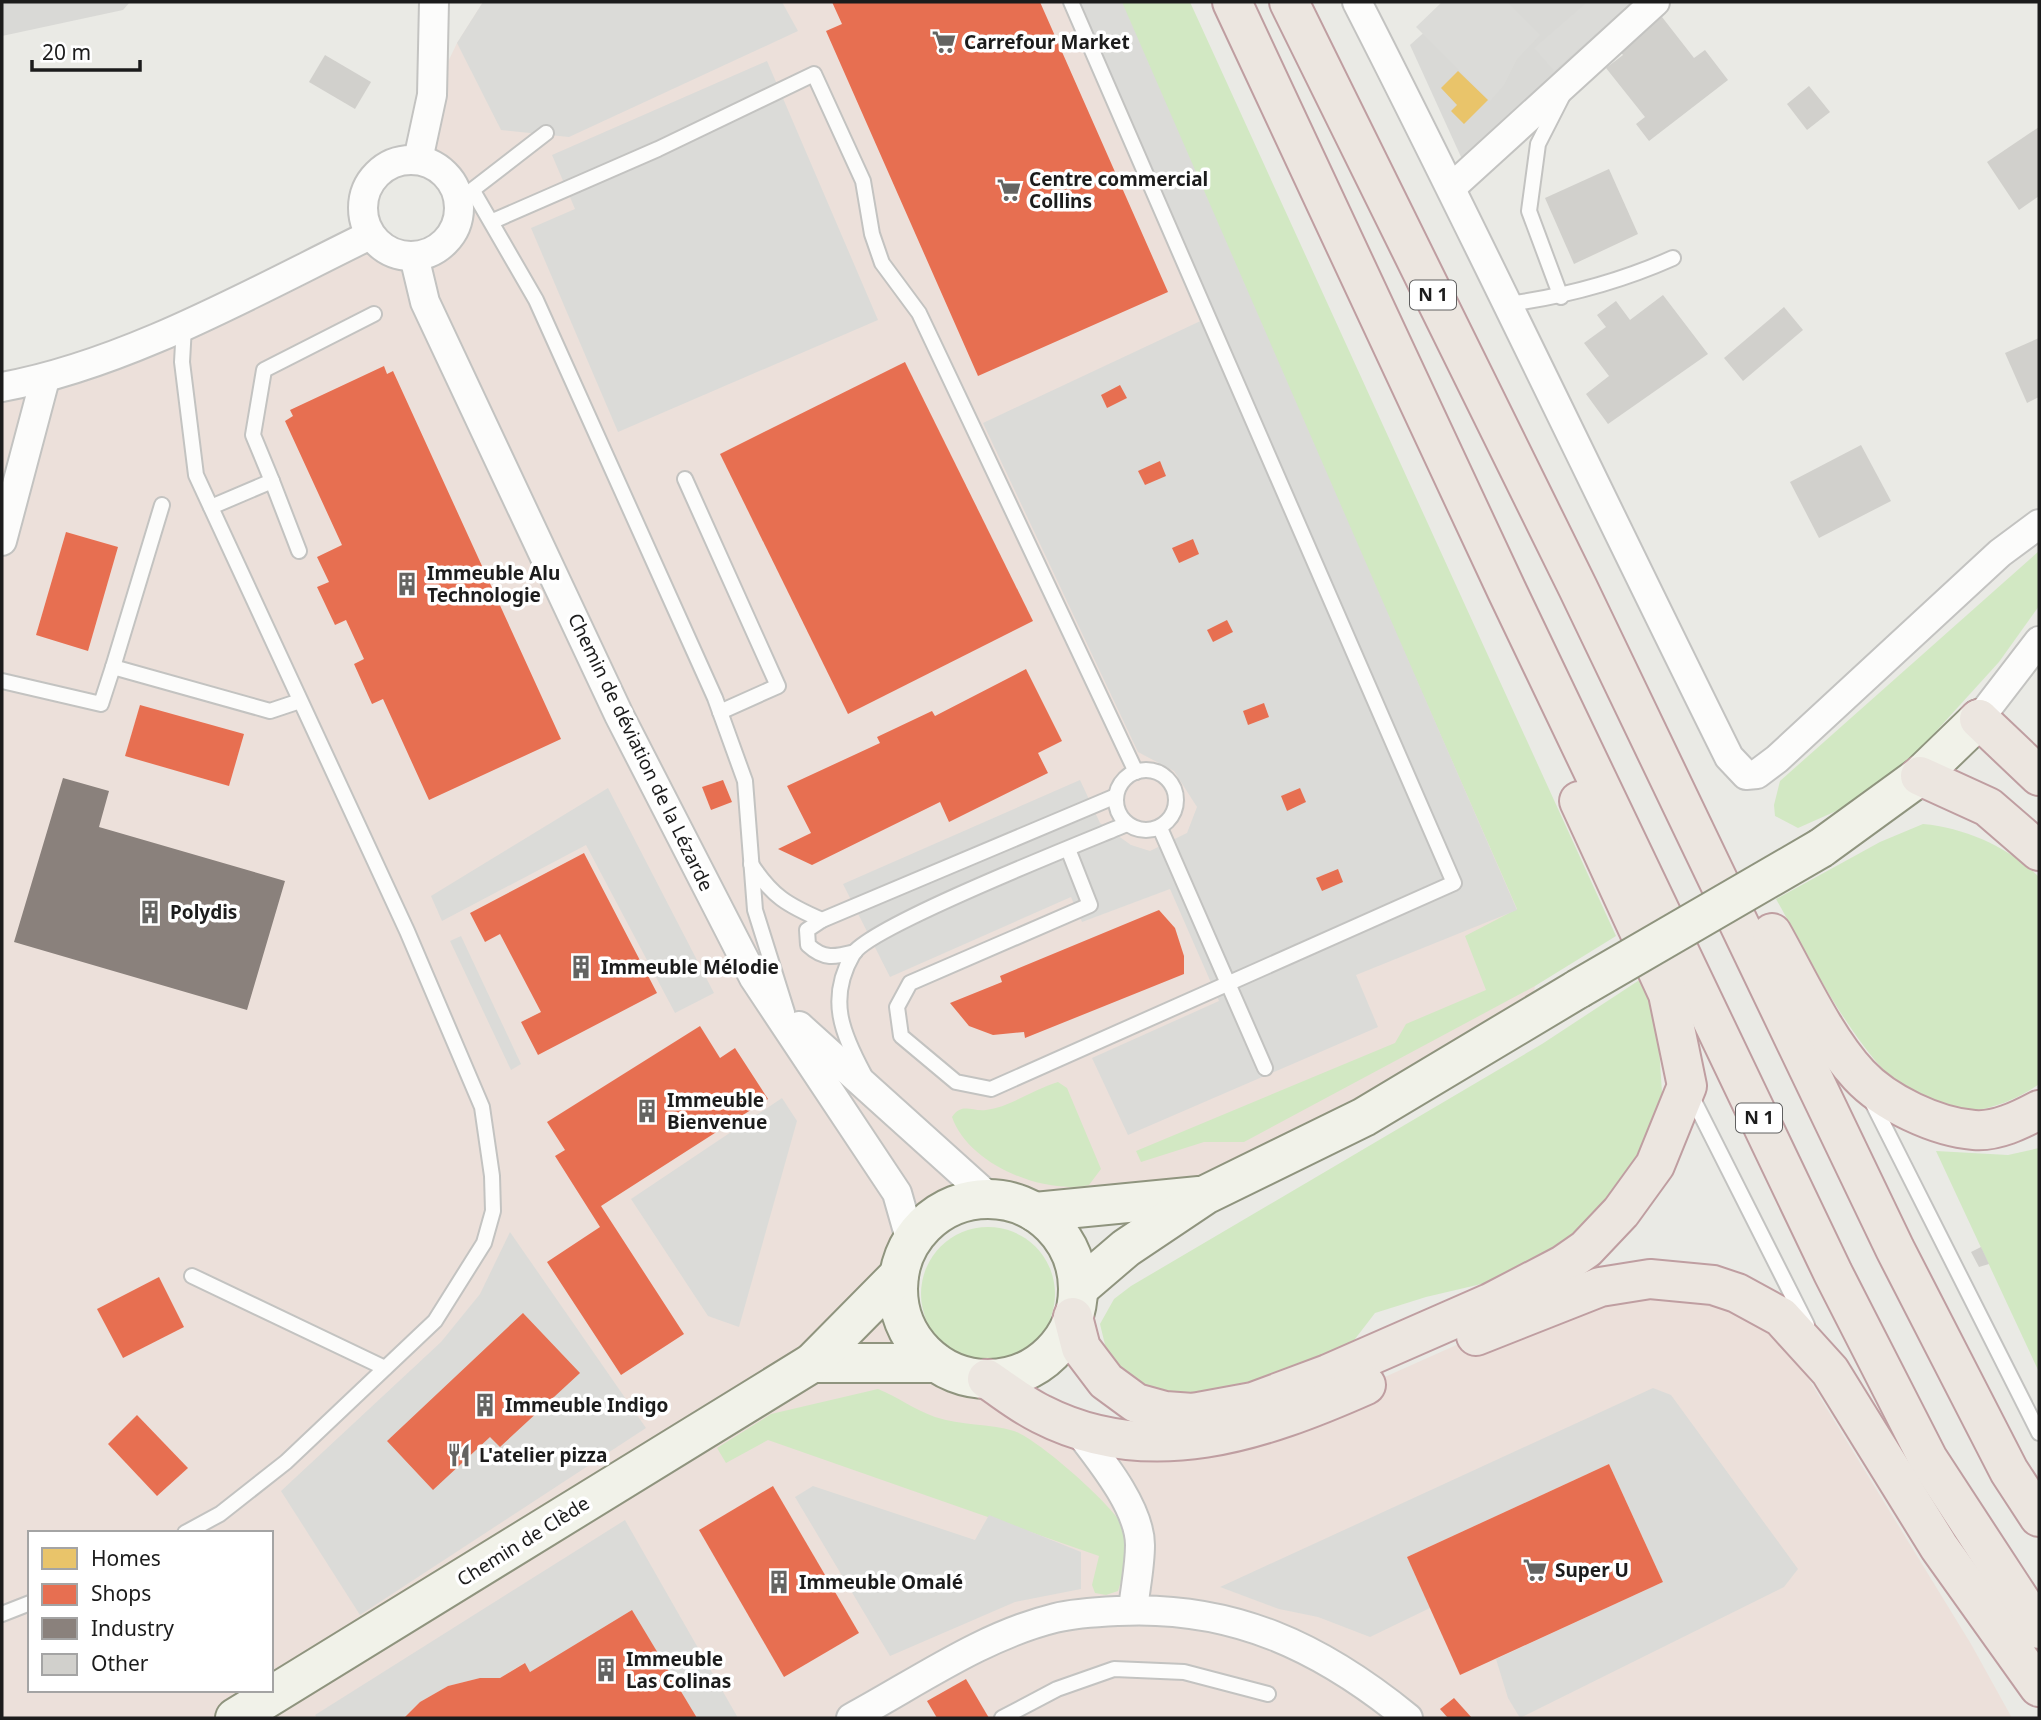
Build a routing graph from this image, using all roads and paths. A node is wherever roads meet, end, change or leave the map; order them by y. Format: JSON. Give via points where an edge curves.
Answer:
{"nodes":[{"id":1,"x":434,"y":2,"type":"edge"},
{"id":2,"x":1071,"y":2,"type":"edge"},
{"id":3,"x":1232,"y":2,"type":"edge"},
{"id":4,"x":1289,"y":2,"type":"edge"},
{"id":5,"x":1357,"y":2,"type":"edge"},
{"id":6,"x":1655,"y":2,"type":"edge"},
{"id":7,"x":1572,"y":76,"type":"junction"},
{"id":8,"x":546,"y":133,"type":"dead end"},
{"id":9,"x":418,"y":160,"type":"junction"},
{"id":10,"x":1452,"y":187,"type":"junction"},
{"id":11,"x":465,"y":196,"type":"junction"},
{"id":12,"x":493,"y":221,"type":"junction"},
{"id":13,"x":370,"y":234,"type":"junction"},
{"id":14,"x":414,"y":257,"type":"junction"},
{"id":15,"x":1673,"y":258,"type":"dead end"},
{"id":16,"x":1561,"y":297,"type":"junction"},
{"id":17,"x":1508,"y":304,"type":"junction"},
{"id":18,"x":374,"y":314,"type":"dead end"},
{"id":19,"x":184,"y":326,"type":"junction"},
{"id":20,"x":45,"y":379,"type":"junction"},
{"id":21,"x":2,"y":387,"type":"edge"},
{"id":22,"x":685,"y":479,"type":"dead end"},
{"id":23,"x":272,"y":481,"type":"junction"},
{"id":24,"x":162,"y":505,"type":"dead end"},
{"id":25,"x":211,"y":507,"type":"junction"},
{"id":26,"x":2039,"y":524,"type":"edge"},
{"id":27,"x":2,"y":541,"type":"edge"},
{"id":28,"x":299,"y":551,"type":"dead end"},
{"id":29,"x":1578,"y":588,"type":"junction"},
{"id":30,"x":1507,"y":591,"type":"junction"},
{"id":31,"x":2039,"y":640,"type":"edge"},
{"id":32,"x":113,"y":667,"type":"junction"},
{"id":33,"x":2,"y":681,"type":"edge"},
{"id":34,"x":300,"y":701,"type":"junction"},
{"id":35,"x":720,"y":712,"type":"junction"},
{"id":36,"x":1979,"y":719,"type":"junction"},
{"id":37,"x":1136,"y":772,"type":"junction"},
{"id":38,"x":1920,"y":776,"type":"junction"},
{"id":39,"x":2039,"y":776,"type":"edge"},
{"id":40,"x":1116,"y":796,"type":"junction"},
{"id":41,"x":1127,"y":824,"type":"junction"},
{"id":42,"x":1160,"y":828,"type":"junction"},
{"id":43,"x":1068,"y":849,"type":"junction"},
{"id":44,"x":2039,"y":851,"type":"edge"},
{"id":45,"x":750,"y":863,"type":"junction"},
{"id":46,"x":821,"y":920,"type":"junction"},
{"id":47,"x":855,"y":951,"type":"junction"},
{"id":48,"x":754,"y":978,"type":"junction"},
{"id":49,"x":1228,"y":983,"type":"junction"},
{"id":50,"x":788,"y":1016,"type":"junction"},
{"id":51,"x":1265,"y":1068,"type":"dead end"},
{"id":52,"x":1860,"y":1076,"type":"junction"},
{"id":53,"x":1687,"y":1086,"type":"junction"},
{"id":54,"x":879,"y":1100,"type":"junction"},
{"id":55,"x":2039,"y":1110,"type":"edge"},
{"id":56,"x":1205,"y":1195,"type":"junction"},
{"id":57,"x":991,"y":1199,"type":"junction"},
{"id":58,"x":1035,"y":1212,"type":"junction"},
{"id":59,"x":905,"y":1259,"type":"junction"},
{"id":60,"x":192,"y":1276,"type":"dead end"},
{"id":61,"x":1076,"y":1303,"type":"junction"},
{"id":62,"x":812,"y":1363,"type":"junction"},
{"id":63,"x":936,"y":1363,"type":"junction"},
{"id":64,"x":385,"y":1368,"type":"junction"},
{"id":65,"x":1830,"y":1371,"type":"junction"},
{"id":66,"x":987,"y":1380,"type":"junction"},
{"id":67,"x":1076,"y":1427,"type":"junction"},
{"id":68,"x":2039,"y":1433,"type":"edge"},
{"id":69,"x":2039,"y":1517,"type":"edge"},
{"id":70,"x":189,"y":1531,"type":"edge"},
{"id":71,"x":28,"y":1604,"type":"edge"},
{"id":72,"x":1133,"y":1610,"type":"junction"},
{"id":73,"x":2,"y":1614,"type":"edge"},
{"id":74,"x":2039,"y":1629,"type":"edge"},
{"id":75,"x":2039,"y":1687,"type":"edge"},
{"id":76,"x":1268,"y":1694,"type":"dead end"},
{"id":77,"x":893,"y":1708,"type":"edge"},
{"id":78,"x":235,"y":1718,"type":"edge"},
{"id":79,"x":851,"y":1718,"type":"edge"},
{"id":80,"x":1002,"y":1718,"type":"edge"},
{"id":81,"x":1408,"y":1718,"type":"edge"}],
"edges":[{"from":1,"to":9,"type":"street","via":[[432,95]]},
{"from":2,"to":49,"type":"lane","via":[[1454,883]]},
{"from":3,"to":30,"type":"highway","number":"N 1"},
{"from":4,"to":29,"type":"highway","number":"N 1"},
{"from":5,"to":10,"type":"street"},
{"from":6,"to":7,"type":"street"},
{"from":7,"to":10,"type":"street"},
{"from":7,"to":16,"type":"lane","via":[[1538,144],[1529,211]]},
{"from":8,"to":11,"type":"lane"},
{"from":9,"to":11,"type":"street","via":[[447,175]]},
{"from":9,"to":13,"type":"street","via":[[403,160],[375,175],[362,205]]},
{"from":10,"to":17,"type":"street"},
{"from":11,"to":12,"type":"lane"},
{"from":11,"to":14,"type":"street","via":[[451,234],[440,247]]},
{"from":12,"to":35,"type":"lane","via":[[541,311]]},
{"from":12,"to":37,"type":"lane","via":[[814,74],[863,181],[882,262],[919,313]]},
{"from":13,"to":14,"type":"street","via":[[381,247]]},
{"from":13,"to":19,"type":"street"},
{"from":14,"to":48,"type":"street","name":"Chemin de déviation de la Lézarde","via":[[425,302],[619,715]]},
{"from":15,"to":16,"type":"lane","via":[[1620,281]]},
{"from":16,"to":17,"type":"lane"},
{"from":17,"to":26,"type":"street","via":[[1729,757],[1746,775],[1758,774],[1777,759],[2000,553]]},
{"from":18,"to":23,"type":"lane","via":[[264,370],[253,435]]},
{"from":19,"to":20,"type":"street"},
{"from":19,"to":25,"type":"lane","via":[[182,362],[196,475]]},
{"from":20,"to":21,"type":"street"},
{"from":20,"to":27,"type":"street"},
{"from":22,"to":35,"type":"lane","via":[[778,686]]},
{"from":23,"to":25,"type":"lane"},
{"from":23,"to":28,"type":"lane"},
{"from":24,"to":32,"type":"lane"},
{"from":25,"to":34,"type":"lane"},
{"from":29,"to":52,"type":"highway","via":[[1821,1021]]},
{"from":29,"to":69,"type":"highway","number":"N 1","via":[[1895,1249],[2009,1471]]},
{"from":30,"to":53,"type":"highway","via":[[1583,812],[1668,994]]},
{"from":30,"to":74,"type":"highway","number":"N 1","via":[[1833,1273],[1928,1459]]},
{"from":31,"to":36,"type":"street"},
{"from":32,"to":33,"type":"lane","via":[[101,704]]},
{"from":32,"to":34,"type":"lane","via":[[270,711]]},
{"from":34,"to":64,"type":"lane","via":[[407,931],[482,1107],[492,1176],[493,1211],[484,1243],[435,1321]]},
{"from":35,"to":45,"type":"lane","via":[[745,781]]},
{"from":36,"to":38,"type":"main road"},
{"from":36,"to":39,"type":"highway"},
{"from":37,"to":40,"type":"lane","via":[[1123,781]]},
{"from":37,"to":42,"type":"lane","via":[[1160,773],[1173,785],[1175,812]]},
{"from":38,"to":44,"type":"highway","via":[[1988,807]]},
{"from":38,"to":56,"type":"main road","bridge":true,"via":[[1821,848],[1364,1117]]},
{"from":40,"to":41,"type":"lane","via":[[1116,806]]},
{"from":40,"to":46,"type":"lane"},
{"from":41,"to":42,"type":"lane","via":[[1143,831]]},
{"from":41,"to":43,"type":"lane"},
{"from":42,"to":49,"type":"lane"},
{"from":43,"to":47,"type":"lane","via":[[897,923]]},
{"from":43,"to":49,"type":"lane","via":[[1090,905],[910,983],[897,1007],[901,1036],[956,1082],[991,1089]]},
{"from":45,"to":46,"type":"lane","via":[[768,890]]},
{"from":45,"to":50,"type":"lane","via":[[755,910]]},
{"from":46,"to":47,"type":"lane","via":[[807,930],[808,944],[817,953],[832,958]]},
{"from":47,"to":54,"type":"lane","via":[[841,981],[838,1010],[849,1046]]},
{"from":48,"to":50,"type":"street","name":"Chemin de déviation de la Lézarde"},
{"from":48,"to":59,"type":"street","name":"Chemin de déviation de la Lézarde","via":[[897,1193]]},
{"from":49,"to":51,"type":"lane"},
{"from":50,"to":54,"type":"street","name":"Chemin de déviation de la Lézarde"},
{"from":52,"to":55,"type":"highway","via":[[1932,1122],[1975,1131],[2013,1124]]},
{"from":52,"to":68,"type":"lane"},
{"from":53,"to":61,"type":"highway","via":[[1655,1165],[1621,1212],[1586,1249],[1490,1303],[1253,1402],[1193,1413],[1136,1403],[1106,1381],[1081,1348]]},
{"from":53,"to":65,"type":"lane"},
{"from":54,"to":57,"type":"street","name":"Chemin de déviation de la Lézarde"},
{"from":56,"to":58,"type":"main road"},
{"from":56,"to":61,"type":"main road","via":[[1126,1248]]},
{"from":57,"to":58,"type":"main road"},
{"from":57,"to":59,"type":"main road","via":[[966,1202],[940,1213]]},
{"from":58,"to":61,"type":"main road","via":[[1058,1232],[1073,1259]]},
{"from":59,"to":62,"type":"main road","name":"Chemin de Clède"},
{"from":59,"to":63,"type":"main road","via":[[898,1300],[905,1324],[917,1346]]},
{"from":60,"to":64,"type":"lane"},
{"from":61,"to":66,"type":"main road","via":[[1060,1343],[1040,1363],[1015,1375]]},
{"from":62,"to":63,"type":"main road"},
{"from":62,"to":78,"type":"main road","name":"Chemin de Clède"},
{"from":63,"to":66,"type":"main road","via":[[960,1375]]},
{"from":64,"to":70,"type":"lane","via":[[286,1462],[220,1514]]},
{"from":65,"to":67,"type":"highway","via":[[1781,1317],[1737,1293],[1684,1280],[1650,1279],[1600,1287],[1510,1321],[1311,1410],[1244,1431],[1141,1444]]},
{"from":65,"to":75,"type":"highway","via":[[1939,1547]]},
{"from":66,"to":67,"type":"highway","via":[[1043,1416]]},
{"from":67,"to":72,"type":"street","via":[[1133,1516],[1140,1543]]},
{"from":71,"to":73,"type":"lane"},
{"from":72,"to":77,"type":"street","via":[[1055,1618],[1001,1638]]},
{"from":72,"to":81,"type":"street","via":[[1184,1611],[1264,1630],[1347,1671]]},
{"from":76,"to":80,"type":"lane","via":[[1184,1672],[1114,1669],[1057,1689]]},
{"from":77,"to":79,"type":"street"}]}
